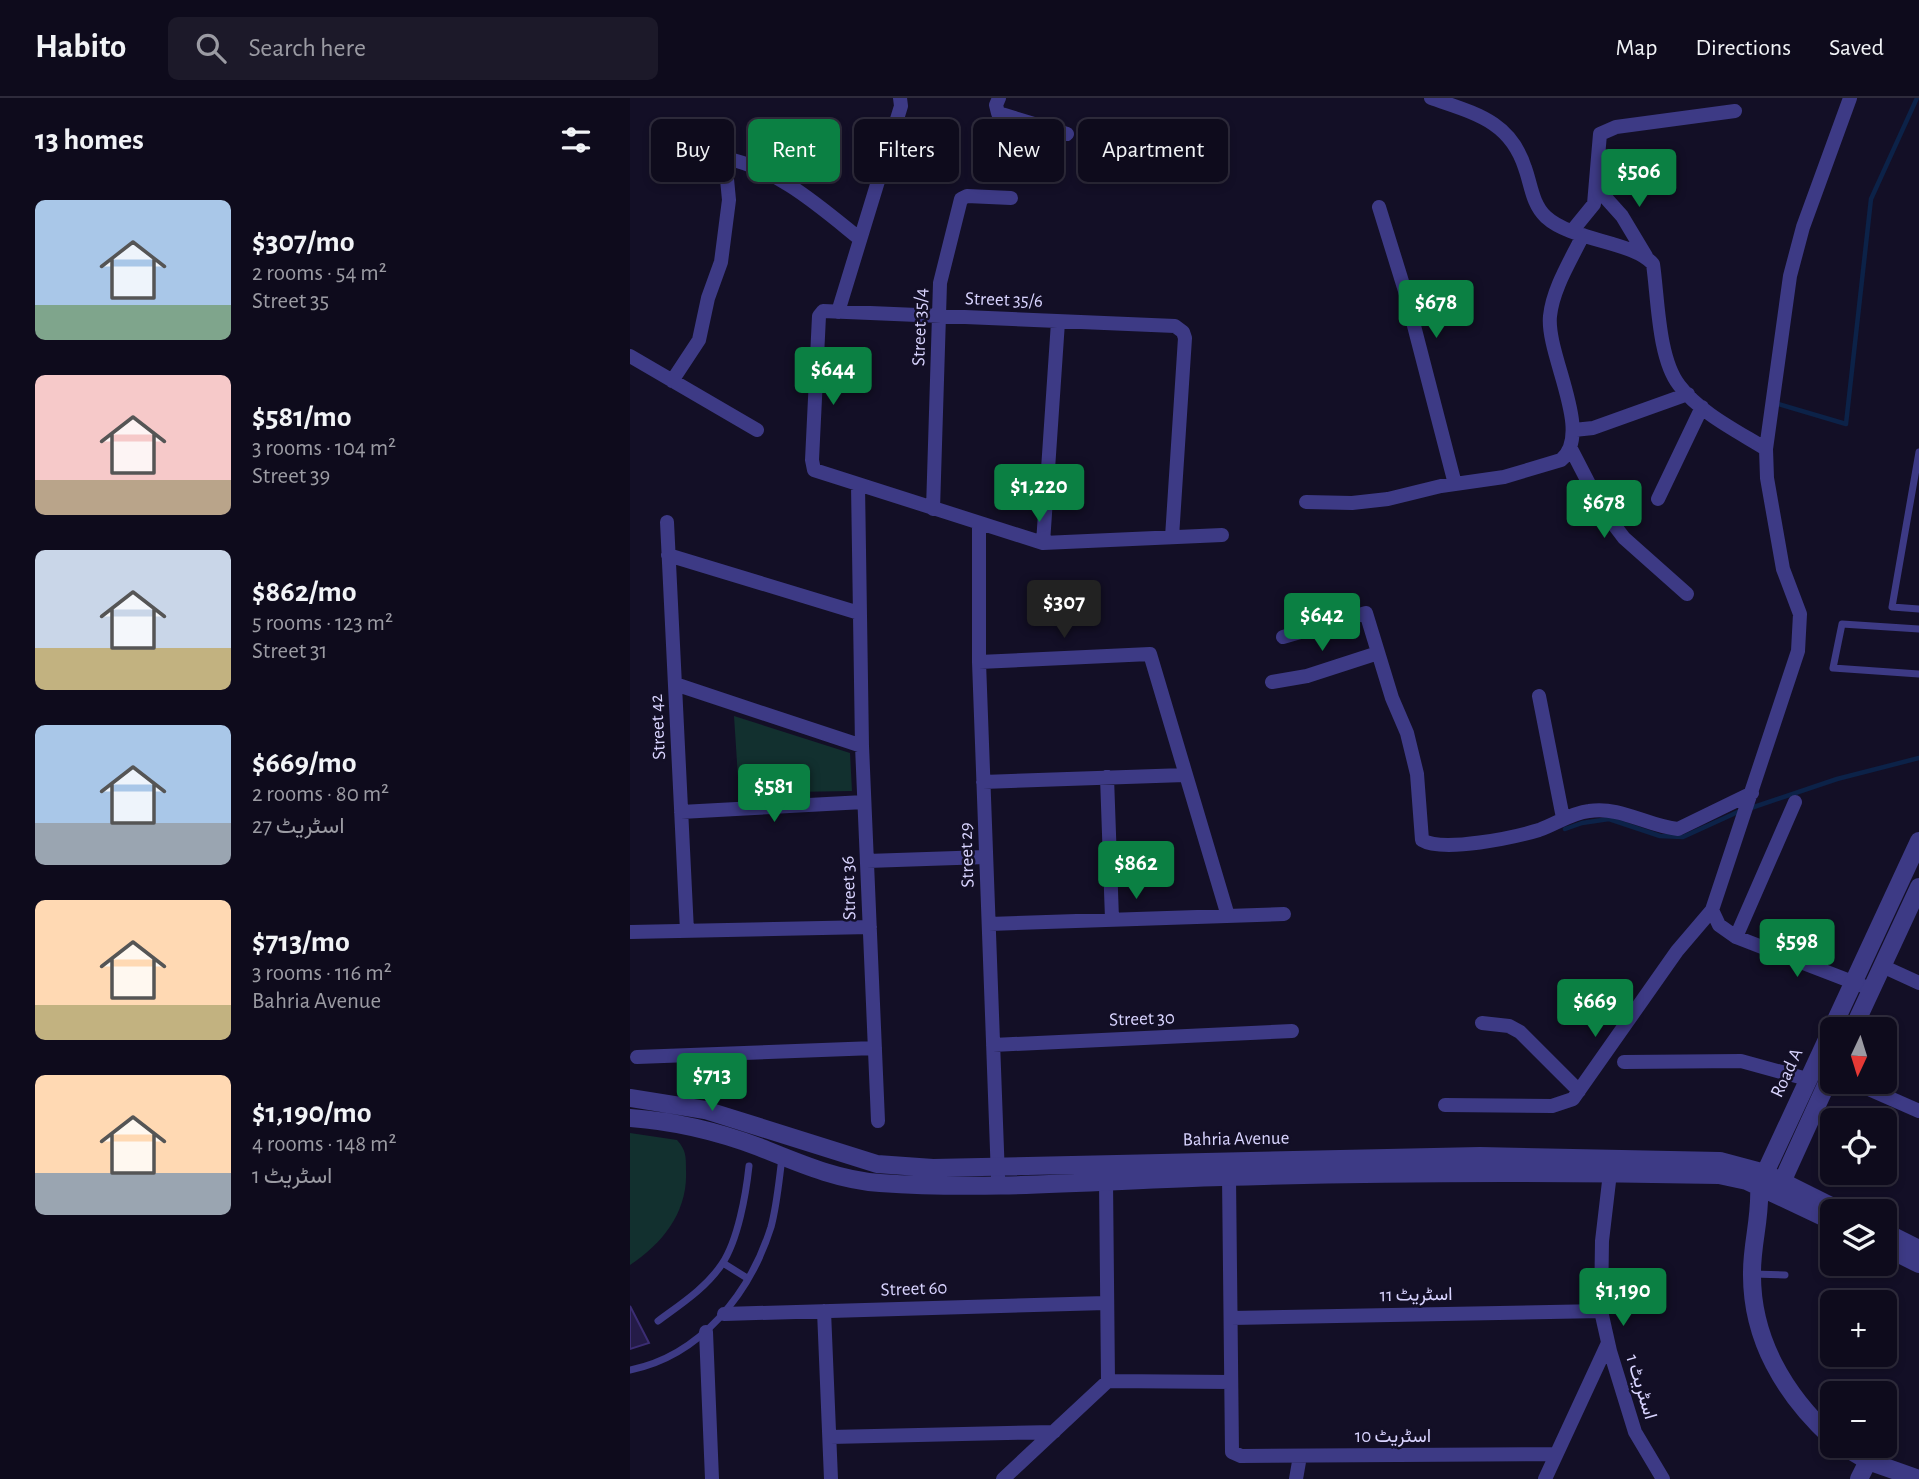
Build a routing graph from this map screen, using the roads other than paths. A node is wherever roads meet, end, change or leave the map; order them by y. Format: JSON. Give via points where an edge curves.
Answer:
{"nodes":[{"id":1,"x":900,"y":98,"type":"edge"},
{"id":2,"x":999,"y":98,"type":"edge"},
{"id":3,"x":1430,"y":98,"type":"edge"},
{"id":4,"x":1850,"y":98,"type":"edge"},
{"id":5,"x":1735,"y":111,"type":"dead end"},
{"id":6,"x":1067,"y":134,"type":"dead end"},
{"id":7,"x":1596,"y":187,"type":"junction"},
{"id":8,"x":1011,"y":198,"type":"dead end"},
{"id":9,"x":1379,"y":207,"type":"dead end"},
{"id":10,"x":1577,"y":233,"type":"junction"},
{"id":11,"x":860,"y":239,"type":"junction"},
{"id":12,"x":1646,"y":257,"type":"junction"},
{"id":13,"x":838,"y":313,"type":"junction"},
{"id":14,"x":940,"y":317,"type":"junction"},
{"id":15,"x":1058,"y":322,"type":"junction"},
{"id":16,"x":630,"y":356,"type":"edge"},
{"id":17,"x":672,"y":381,"type":"junction"},
{"id":18,"x":1688,"y":394,"type":"junction"},
{"id":19,"x":1702,"y":407,"type":"junction"},
{"id":20,"x":757,"y":430,"type":"dead end"},
{"id":21,"x":1574,"y":430,"type":"junction"},
{"id":22,"x":1570,"y":447,"type":"junction"},
{"id":23,"x":1766,"y":449,"type":"junction"},
{"id":24,"x":1919,"y":452,"type":"edge"},
{"id":25,"x":1455,"y":484,"type":"junction"},
{"id":26,"x":858,"y":485,"type":"junction"},
{"id":27,"x":1658,"y":499,"type":"dead end"},
{"id":28,"x":1306,"y":502,"type":"dead end"},
{"id":29,"x":933,"y":509,"type":"junction"},
{"id":30,"x":667,"y":522,"type":"dead end"},
{"id":31,"x":979,"y":524,"type":"junction"},
{"id":32,"x":1223,"y":535,"type":"dead end"},
{"id":33,"x":1172,"y":537,"type":"junction"},
{"id":34,"x":1043,"y":543,"type":"junction"},
{"id":35,"x":668,"y":555,"type":"junction"},
{"id":36,"x":1687,"y":594,"type":"dead end"},
{"id":37,"x":1919,"y":609,"type":"edge"},
{"id":38,"x":859,"y":613,"type":"junction"},
{"id":39,"x":1919,"y":629,"type":"edge"},
{"id":40,"x":1283,"y":636,"type":"dead end"},
{"id":41,"x":1378,"y":653,"type":"junction"},
{"id":42,"x":979,"y":662,"type":"junction"},
{"id":43,"x":1919,"y":674,"type":"edge"},
{"id":44,"x":1272,"y":682,"type":"dead end"},
{"id":45,"x":675,"y":684,"type":"junction"},
{"id":46,"x":1539,"y":696,"type":"dead end"},
{"id":47,"x":862,"y":746,"type":"junction"},
{"id":48,"x":1185,"y":775,"type":"junction"},
{"id":49,"x":1107,"y":778,"type":"junction"},
{"id":50,"x":983,"y":782,"type":"junction"},
{"id":51,"x":1751,"y":797,"type":"junction"},
{"id":52,"x":864,"y":802,"type":"junction"},
{"id":53,"x":1795,"y":802,"type":"dead end"},
{"id":54,"x":681,"y":812,"type":"junction"},
{"id":55,"x":1563,"y":818,"type":"junction"},
{"id":56,"x":1919,"y":841,"type":"edge"},
{"id":57,"x":986,"y":857,"type":"junction"},
{"id":58,"x":867,"y":861,"type":"junction"},
{"id":59,"x":1917,"y":894,"type":"edge"},
{"id":60,"x":1712,"y":910,"type":"junction"},
{"id":61,"x":1284,"y":914,"type":"dead end"},
{"id":62,"x":1228,"y":916,"type":"junction"},
{"id":63,"x":1112,"y":919,"type":"junction"},
{"id":64,"x":989,"y":924,"type":"junction"},
{"id":65,"x":870,"y":927,"type":"junction"},
{"id":66,"x":687,"y":931,"type":"junction"},
{"id":67,"x":630,"y":932,"type":"edge"},
{"id":68,"x":1736,"y":937,"type":"junction"},
{"id":69,"x":1882,"y":966,"type":"junction"},
{"id":70,"x":1919,"y":983,"type":"edge"},
{"id":71,"x":1863,"y":986,"type":"junction"},
{"id":72,"x":1856,"y":1017,"type":"edge"},
{"id":73,"x":1482,"y":1024,"type":"dead end"},
{"id":74,"x":1292,"y":1031,"type":"dead end"},
{"id":75,"x":993,"y":1045,"type":"junction"},
{"id":76,"x":874,"y":1048,"type":"junction"},
{"id":77,"x":638,"y":1056,"type":"dead end"},
{"id":78,"x":1624,"y":1062,"type":"dead end"},
{"id":79,"x":1807,"y":1079,"type":"junction"},
{"id":80,"x":1579,"y":1091,"type":"junction"},
{"id":81,"x":1822,"y":1094,"type":"edge"},
{"id":82,"x":1880,"y":1094,"type":"edge"},
{"id":83,"x":630,"y":1098,"type":"edge"},
{"id":84,"x":1445,"y":1105,"type":"dead end"},
{"id":85,"x":1919,"y":1111,"type":"edge"},
{"id":86,"x":630,"y":1118,"type":"edge"},
{"id":87,"x":878,"y":1121,"type":"dead end"},
{"id":88,"x":783,"y":1157,"type":"junction"},
{"id":89,"x":749,"y":1166,"type":"dead end"},
{"id":90,"x":1610,"y":1173,"type":"junction"},
{"id":91,"x":998,"y":1175,"type":"junction"},
{"id":92,"x":1229,"y":1177,"type":"junction"},
{"id":93,"x":1762,"y":1180,"type":"junction"},
{"id":94,"x":1106,"y":1181,"type":"junction"},
{"id":95,"x":1780,"y":1189,"type":"junction"},
{"id":96,"x":1820,"y":1203,"type":"edge"},
{"id":97,"x":1761,"y":1212,"type":"junction"},
{"id":98,"x":1820,"y":1214,"type":"edge"},
{"id":99,"x":1897,"y":1238,"type":"edge"},
{"id":100,"x":1919,"y":1249,"type":"edge"},
{"id":101,"x":1897,"y":1253,"type":"edge"},
{"id":102,"x":723,"y":1263,"type":"junction"},
{"id":103,"x":1919,"y":1264,"type":"edge"},
{"id":104,"x":1752,"y":1274,"type":"junction"},
{"id":105,"x":1785,"y":1275,"type":"dead end"},
{"id":106,"x":747,"y":1278,"type":"junction"},
{"id":107,"x":1106,"y":1303,"type":"junction"},
{"id":108,"x":824,"y":1311,"type":"junction"},
{"id":109,"x":1601,"y":1311,"type":"junction"},
{"id":110,"x":724,"y":1314,"type":"junction"},
{"id":111,"x":1231,"y":1318,"type":"junction"},
{"id":112,"x":658,"y":1321,"type":"dead end"},
{"id":113,"x":706,"y":1332,"type":"junction"},
{"id":114,"x":1608,"y":1343,"type":"junction"},
{"id":115,"x":630,"y":1370,"type":"edge"},
{"id":116,"x":1108,"y":1381,"type":"junction"},
{"id":117,"x":1231,"y":1382,"type":"junction"},
{"id":118,"x":1820,"y":1427,"type":"edge"},
{"id":119,"x":1054,"y":1432,"type":"junction"},
{"id":120,"x":830,"y":1437,"type":"junction"},
{"id":121,"x":1556,"y":1454,"type":"junction"},
{"id":122,"x":1300,"y":1456,"type":"junction"},
{"id":123,"x":1863,"y":1458,"type":"edge"},
{"id":124,"x":1868,"y":1461,"type":"junction"},
{"id":125,"x":712,"y":1479,"type":"edge"},
{"id":126,"x":831,"y":1479,"type":"edge"},
{"id":127,"x":1003,"y":1479,"type":"edge"},
{"id":128,"x":1296,"y":1479,"type":"edge"},
{"id":129,"x":1545,"y":1479,"type":"edge"},
{"id":130,"x":1663,"y":1479,"type":"edge"},
{"id":131,"x":1859,"y":1479,"type":"edge"},
{"id":132,"x":1919,"y":1479,"type":"edge"}],
"edges":[{"from":1,"to":11,"type":"street"},
{"from":2,"to":6,"type":"street","via":[[998,113]]},
{"from":3,"to":10,"type":"street","via":[[1492,121],[1512,138],[1544,216]]},
{"from":4,"to":23,"type":"street","via":[[1790,276]]},
{"from":5,"to":7,"type":"street","via":[[1616,127],[1600,134]]},
{"from":7,"to":10,"type":"street","via":[[1591,210]]},
{"from":7,"to":12,"type":"street","via":[[1622,216]]},
{"from":8,"to":14,"type":"street","name":"Street 35/4","via":[[967,196],[961,200],[940,283]]},
{"from":9,"to":25,"type":"street"},
{"from":10,"to":12,"type":"street"},
{"from":10,"to":21,"type":"street","via":[[1553,302],[1550,330]]},
{"from":11,"to":13,"type":"street"},
{"from":11,"to":17,"type":"street","via":[[797,188],[743,161],[725,158],[729,200],[720,262],[699,340]]},
{"from":12,"to":18,"type":"street","via":[[1653,264],[1661,339],[1678,385]]},
{"from":13,"to":14,"type":"street","name":"Street 35/6"},
{"from":13,"to":26,"type":"street","name":"Street 35/6","via":[[823,311],[818,325],[812,460],[814,470]]},
{"from":14,"to":15,"type":"street","name":"Street 35/6"},
{"from":14,"to":29,"type":"street","name":"Street 35/4"},
{"from":15,"to":33,"type":"street","name":"Street 35/6","via":[[1175,326],[1182,332]]},
{"from":15,"to":34,"type":"street"},
{"from":16,"to":17,"type":"street"},
{"from":17,"to":20,"type":"street"},
{"from":18,"to":19,"type":"street"},
{"from":18,"to":21,"type":"street","via":[[1593,428]]},
{"from":19,"to":23,"type":"street"},
{"from":19,"to":27,"type":"street"},
{"from":21,"to":22,"type":"street"},
{"from":22,"to":25,"type":"street","via":[[1561,460],[1504,477]]},
{"from":22,"to":36,"type":"street","via":[[1602,509],[1624,538]]},
{"from":23,"to":51,"type":"street","via":[[1783,569],[1800,614],[1798,651]]},
{"from":24,"to":37,"type":"lane","via":[[1892,607]]},
{"from":25,"to":28,"type":"street","via":[[1388,499]]},
{"from":26,"to":29,"type":"street"},
{"from":26,"to":38,"type":"street","name":"Street 36"},
{"from":29,"to":31,"type":"street"},
{"from":30,"to":35,"type":"street","name":"Street 42"},
{"from":31,"to":34,"type":"street"},
{"from":31,"to":42,"type":"street","name":"Street 29"},
{"from":32,"to":33,"type":"street"},
{"from":33,"to":34,"type":"street"},
{"from":35,"to":38,"type":"street"},
{"from":35,"to":45,"type":"street","name":"Street 42"},
{"from":38,"to":47,"type":"street","name":"Street 36"},
{"from":39,"to":43,"type":"lane","via":[[1842,624],[1833,668]]},
{"from":40,"to":41,"type":"street","via":[[1366,612]]},
{"from":41,"to":44,"type":"street"},
{"from":41,"to":55,"type":"street","via":[[1410,744],[1425,843],[1496,840],[1538,830]]},
{"from":42,"to":48,"type":"street","via":[[1150,654]]},
{"from":42,"to":50,"type":"street","name":"Street 29"},
{"from":45,"to":47,"type":"street"},
{"from":45,"to":54,"type":"street","name":"Street 42"},
{"from":46,"to":55,"type":"street"},
{"from":47,"to":52,"type":"street","name":"Street 36"},
{"from":48,"to":49,"type":"street"},
{"from":48,"to":62,"type":"street"},
{"from":49,"to":50,"type":"street"},
{"from":49,"to":63,"type":"street"},
{"from":50,"to":57,"type":"street","name":"Street 29"},
{"from":51,"to":55,"type":"street","via":[[1678,829],[1614,809]]},
{"from":51,"to":60,"type":"street"},
{"from":52,"to":54,"type":"street"},
{"from":52,"to":58,"type":"street","name":"Street 36"},
{"from":53,"to":68,"type":"street"},
{"from":54,"to":66,"type":"street","name":"Street 42"},
{"from":56,"to":71,"type":"street","name":"Road A"},
{"from":57,"to":58,"type":"street"},
{"from":57,"to":64,"type":"street","name":"Street 29"},
{"from":58,"to":65,"type":"street","name":"Street 36"},
{"from":59,"to":69,"type":"street","name":"Road A"},
{"from":60,"to":68,"type":"street","via":[[1719,925]]},
{"from":60,"to":80,"type":"street","via":[[1677,951]]},
{"from":61,"to":62,"type":"street"},
{"from":62,"to":63,"type":"street"},
{"from":63,"to":64,"type":"street"},
{"from":64,"to":75,"type":"street","name":"Street 29"},
{"from":65,"to":66,"type":"street"},
{"from":65,"to":76,"type":"street","name":"Street 36"},
{"from":66,"to":67,"type":"street"},
{"from":68,"to":71,"type":"street"},
{"from":69,"to":70,"type":"street"},
{"from":69,"to":71,"type":"street","name":"Road A"},
{"from":71,"to":72,"type":"street","name":"Road A"},
{"from":71,"to":79,"type":"street","name":"Road A"},
{"from":73,"to":80,"type":"street","via":[[1509,1026],[1520,1032]]},
{"from":74,"to":75,"type":"street","name":"Street 30"},
{"from":75,"to":91,"type":"street","name":"Street 29"},
{"from":76,"to":77,"type":"street"},
{"from":76,"to":87,"type":"street","name":"Street 36"},
{"from":78,"to":79,"type":"street","via":[[1741,1061]]},
{"from":79,"to":93,"type":"street","name":"Road A"},
{"from":80,"to":84,"type":"street","via":[[1573,1099],[1552,1106]]},
{"from":81,"to":95,"type":"street","name":"Road A"},
{"from":82,"to":85,"type":"street"},
{"from":83,"to":91,"type":"street","name":"Bahria Avenue","via":[[705,1110],[877,1164]]},
{"from":86,"to":88,"type":"street","name":"Bahria Avenue","via":[[700,1130]]},
{"from":88,"to":91,"type":"street","name":"Bahria Avenue","via":[[825,1173],[875,1183],[932,1186]]},
{"from":88,"to":106,"type":"lane","via":[[771,1227]]},
{"from":89,"to":102,"type":"lane","via":[[742,1214]]},
{"from":90,"to":92,"type":"street","name":"Bahria Avenue"},
{"from":90,"to":93,"type":"street","name":"Bahria Avenue"},
{"from":90,"to":109,"type":"street","name":"اسٹریٹ 1","via":[[1602,1241]]},
{"from":91,"to":93,"type":"street","name":"Bahria Avenue","via":[[1480,1156],[1720,1161]]},
{"from":91,"to":94,"type":"street","name":"Bahria Avenue"},
{"from":92,"to":94,"type":"street","name":"Bahria Avenue"},
{"from":92,"to":111,"type":"street"},
{"from":93,"to":95,"type":"street","name":"Bahria Avenue"},
{"from":93,"to":97,"type":"street","name":"Road A"},
{"from":94,"to":107,"type":"street"},
{"from":95,"to":96,"type":"street","name":"Bahria Avenue"},
{"from":95,"to":97,"type":"street","name":"Road A"},
{"from":95,"to":98,"type":"street","name":"Bahria Avenue"},
{"from":97,"to":104,"type":"street","name":"Road A"},
{"from":99,"to":100,"type":"street"},
{"from":101,"to":103,"type":"street"},
{"from":102,"to":106,"type":"lane"},
{"from":102,"to":112,"type":"lane","via":[[689,1299]]},
{"from":104,"to":105,"type":"lane"},
{"from":104,"to":118,"type":"street","name":"Road A","via":[[1755,1312],[1766,1349],[1783,1384]]},
{"from":106,"to":110,"type":"lane"},
{"from":107,"to":108,"type":"street","name":"Street 60"},
{"from":107,"to":116,"type":"street"},
{"from":108,"to":110,"type":"street","name":"Street 60"},
{"from":108,"to":120,"type":"street"},
{"from":109,"to":111,"type":"street","name":"اسٹریٹ 11"},
{"from":109,"to":114,"type":"street","name":"اسٹریٹ 1"},
{"from":110,"to":113,"type":"lane"},
{"from":111,"to":117,"type":"street"},
{"from":113,"to":115,"type":"lane","via":[[688,1348]]},
{"from":113,"to":125,"type":"street"},
{"from":114,"to":121,"type":"street"},
{"from":114,"to":130,"type":"street","name":"اسٹریٹ 1","via":[[1635,1432]]},
{"from":116,"to":117,"type":"street"},
{"from":116,"to":119,"type":"street"},
{"from":117,"to":122,"type":"street","name":"اسٹریٹ 10","via":[[1232,1452]]},
{"from":119,"to":120,"type":"street"},
{"from":119,"to":127,"type":"street"},
{"from":120,"to":126,"type":"street"},
{"from":121,"to":122,"type":"street","name":"اسٹریٹ 10"},
{"from":121,"to":129,"type":"street"},
{"from":122,"to":128,"type":"street"},
{"from":123,"to":124,"type":"street"},
{"from":124,"to":131,"type":"street"},
{"from":124,"to":132,"type":"street"}]}
